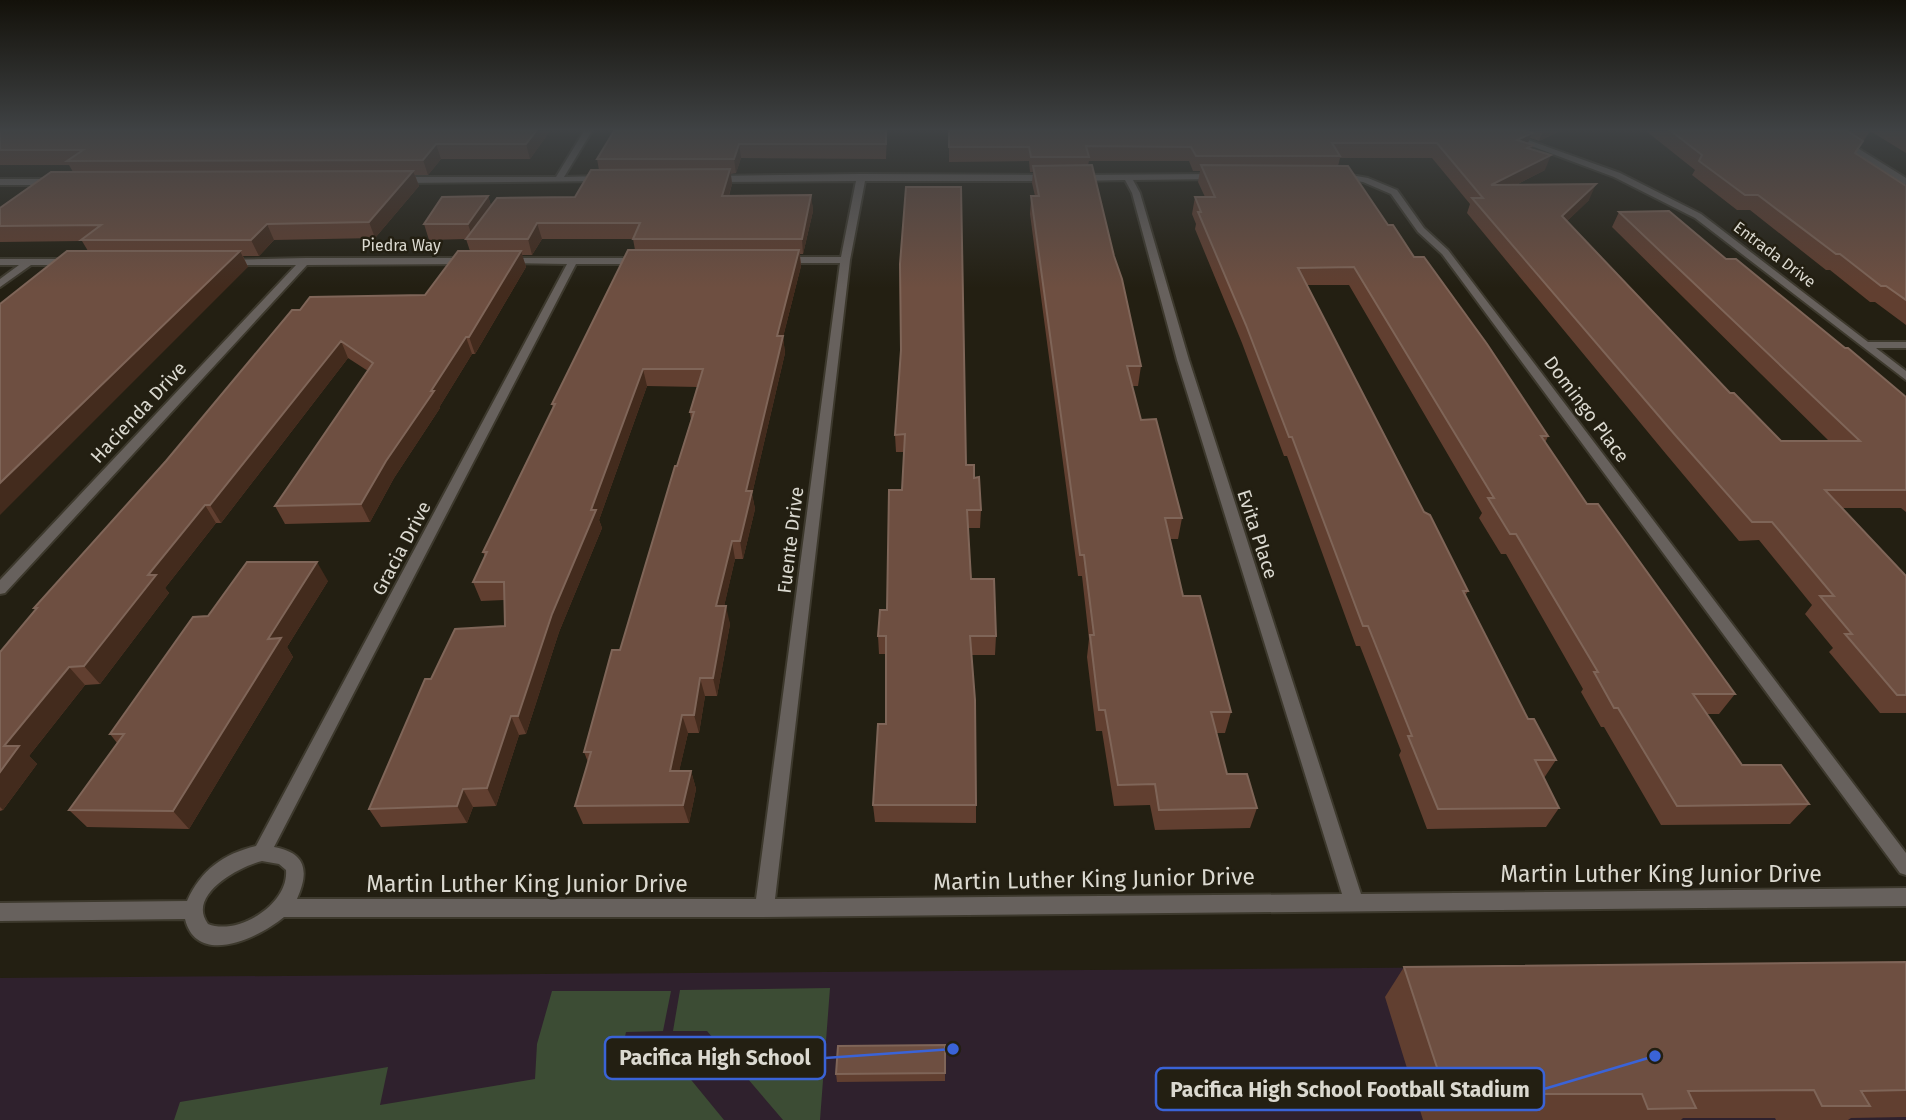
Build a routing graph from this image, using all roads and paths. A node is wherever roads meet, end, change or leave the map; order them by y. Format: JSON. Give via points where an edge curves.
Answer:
{"nodes":[{"id":1,"x":860,"y":183,"type":"edge"},
{"id":2,"x":1131,"y":183,"type":"edge"},
{"id":3,"x":1373,"y":183,"type":"edge"},
{"id":4,"x":1633,"y":183,"type":"edge"},
{"id":5,"x":845,"y":260,"type":"junction"},
{"id":6,"x":222,"y":261,"type":"edge"},
{"id":7,"x":305,"y":261,"type":"junction"},
{"id":8,"x":479,"y":261,"type":"edge"},
{"id":9,"x":493,"y":261,"type":"edge"},
{"id":10,"x":573,"y":261,"type":"junction"},
{"id":11,"x":655,"y":261,"type":"edge"},
{"id":12,"x":777,"y":261,"type":"edge"},
{"id":13,"x":0,"y":262,"type":"edge"},
{"id":14,"x":29,"y":262,"type":"junction"},
{"id":15,"x":85,"y":262,"type":"edge"},
{"id":16,"x":0,"y":284,"type":"edge"},
{"id":17,"x":1867,"y":345,"type":"junction"},
{"id":18,"x":1906,"y":345,"type":"edge"},
{"id":19,"x":1906,"y":377,"type":"edge"},
{"id":20,"x":0,"y":589,"type":"edge"},
{"id":21,"x":262,"y":853,"type":"junction"},
{"id":22,"x":1906,"y":867,"type":"edge"},
{"id":23,"x":1906,"y":897,"type":"edge"},
{"id":24,"x":1354,"y":901,"type":"junction"},
{"id":25,"x":282,"y":908,"type":"junction"},
{"id":26,"x":764,"y":908,"type":"junction"},
{"id":27,"x":193,"y":910,"type":"junction"},
{"id":28,"x":0,"y":912,"type":"edge"}],
"edges":[{"from":1,"to":5,"type":"street","name":"Fuente Drive"},
{"from":2,"to":24,"type":"street","name":"Evita Place","via":[[1182,360]]},
{"from":3,"to":22,"type":"street","name":"Domingo Place","via":[[1394,192],[1421,230],[1445,251]]},
{"from":4,"to":17,"type":"street","name":"Entrada Drive","via":[[1698,216]]},
{"from":5,"to":12,"type":"street"},
{"from":5,"to":26,"type":"street","name":"Fuente Drive"},
{"from":6,"to":7,"type":"street","name":"Piedra Way"},
{"from":7,"to":8,"type":"street","name":"Piedra Way"},
{"from":7,"to":20,"type":"street","name":"Hacienda Drive"},
{"from":9,"to":10,"type":"street"},
{"from":10,"to":11,"type":"street"},
{"from":10,"to":21,"type":"street","name":"Gracia Drive"},
{"from":13,"to":14,"type":"street"},
{"from":14,"to":15,"type":"street"},
{"from":14,"to":16,"type":"street"},
{"from":17,"to":18,"type":"street"},
{"from":17,"to":19,"type":"street","name":"Entrada Drive"},
{"from":21,"to":25,"type":"street","via":[[278,853],[295,869],[296,880]]},
{"from":21,"to":27,"type":"street","via":[[218,872]]},
{"from":23,"to":24,"type":"street","name":"Martin Luther King Junior Drive"},
{"from":24,"to":26,"type":"street","name":"Martin Luther King Junior Drive"},
{"from":25,"to":26,"type":"street","name":"Martin Luther King Junior Drive"},
{"from":25,"to":27,"type":"street","via":[[250,931],[223,937],[202,932],[194,922]]},
{"from":27,"to":28,"type":"street"}]}
